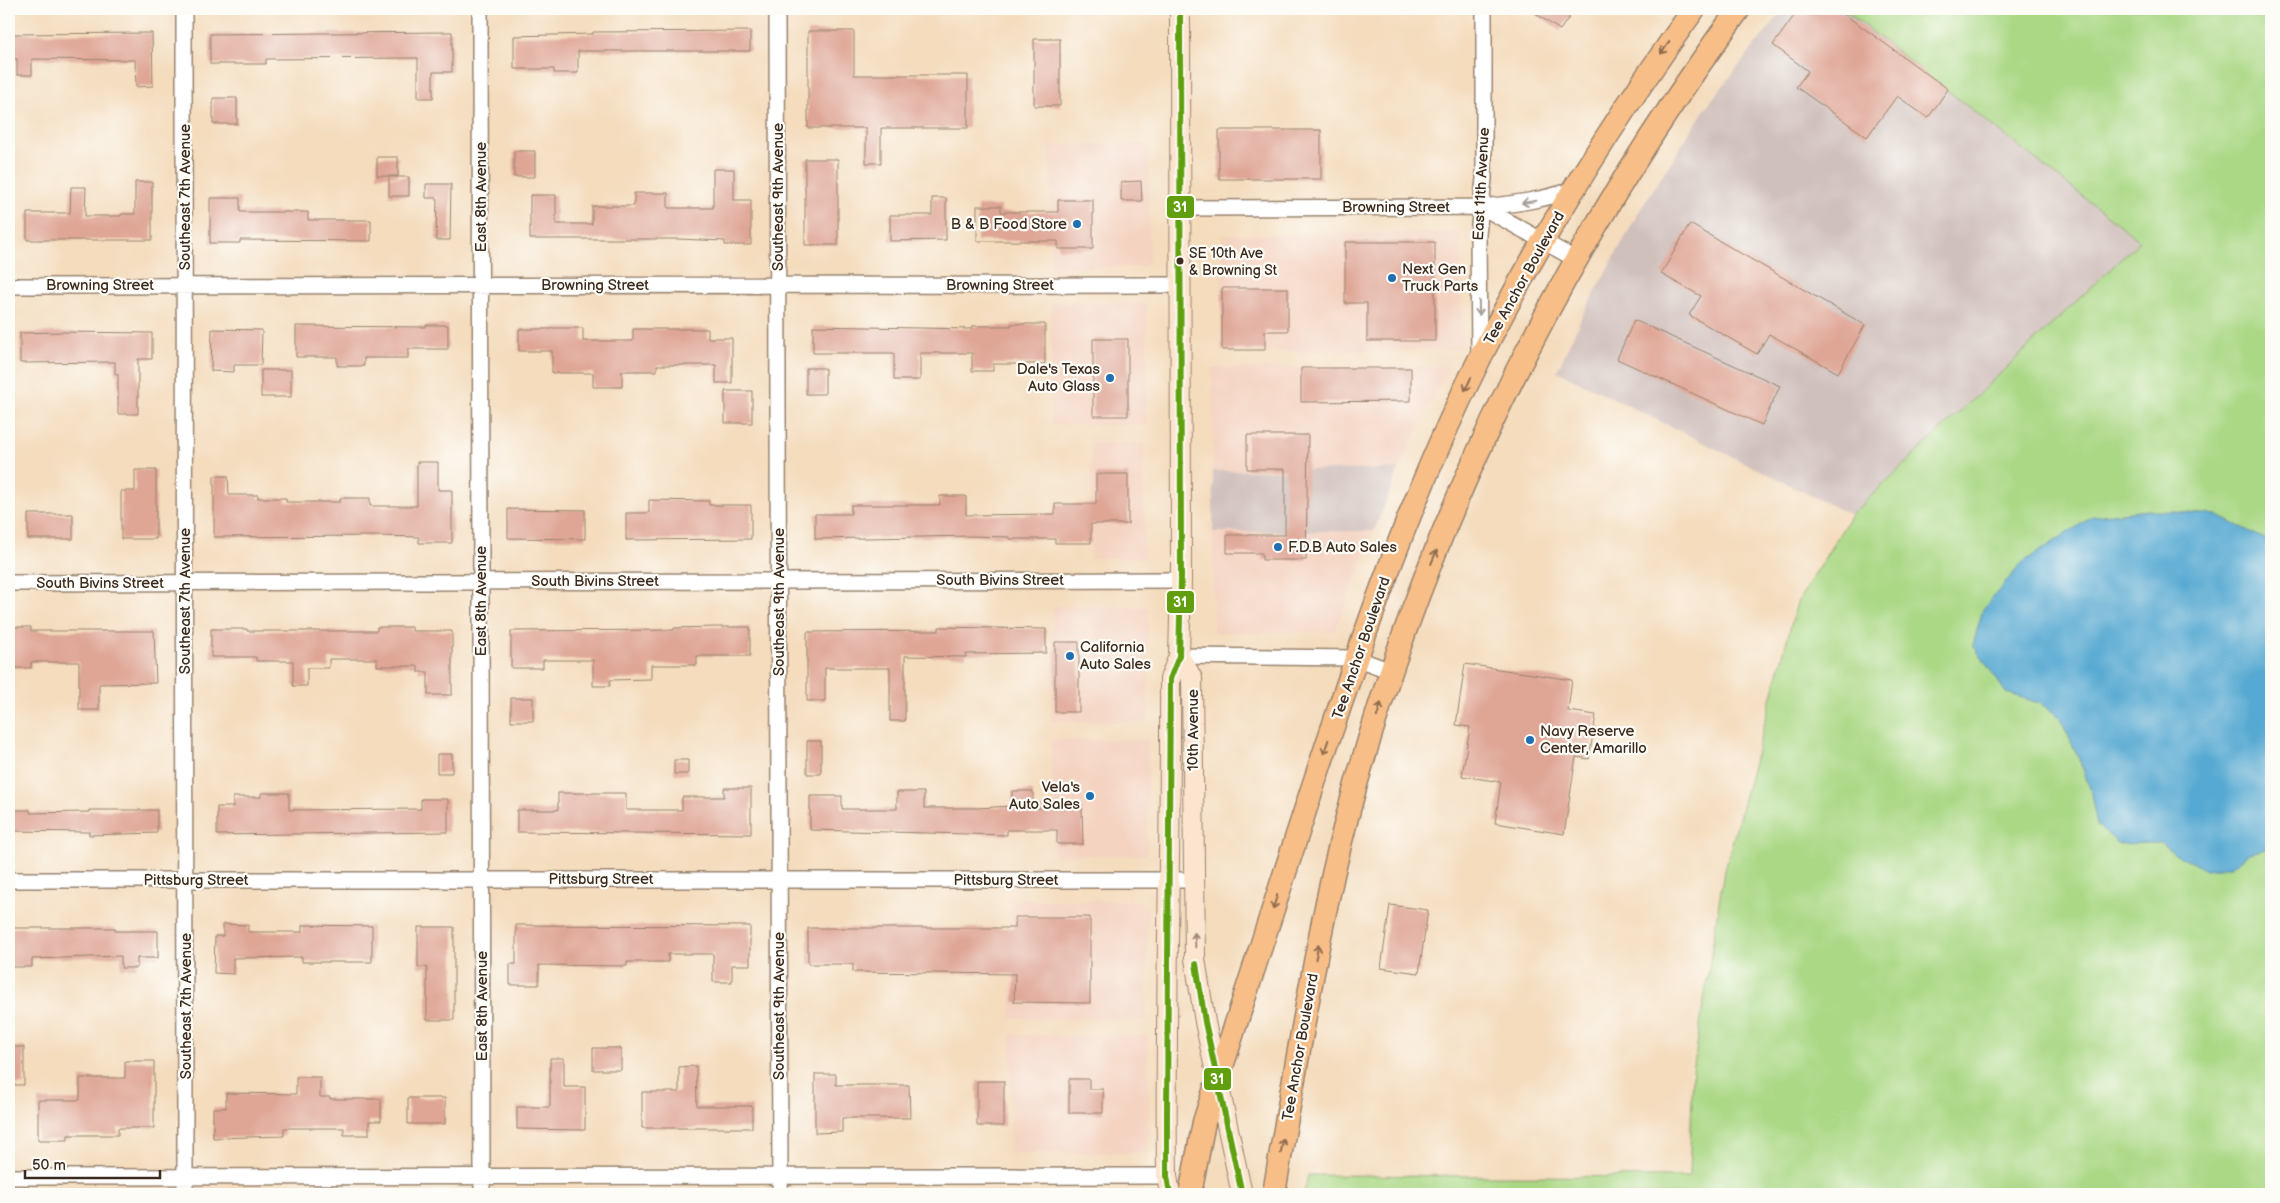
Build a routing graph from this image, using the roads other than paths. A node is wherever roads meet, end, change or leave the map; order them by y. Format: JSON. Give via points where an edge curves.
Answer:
{"nodes":[{"id":1,"x":184,"y":9,"type":"edge"},
{"id":2,"x":480,"y":9,"type":"edge"},
{"id":3,"x":778,"y":9,"type":"edge"},
{"id":4,"x":1180,"y":9,"type":"edge"},
{"id":5,"x":1484,"y":9,"type":"edge"},
{"id":6,"x":1694,"y":9,"type":"edge"},
{"id":7,"x":1739,"y":9,"type":"edge"},
{"id":8,"x":1575,"y":189,"type":"junction"},
{"id":9,"x":1482,"y":207,"type":"junction"},
{"id":10,"x":1180,"y":208,"type":"junction"},
{"id":11,"x":1544,"y":241,"type":"junction"},
{"id":12,"x":1575,"y":259,"type":"junction"},
{"id":13,"x":185,"y":285,"type":"junction"},
{"id":14,"x":481,"y":285,"type":"junction"},
{"id":15,"x":1180,"y":285,"type":"junction"},
{"id":16,"x":9,"y":286,"type":"edge"},
{"id":17,"x":778,"y":286,"type":"junction"},
{"id":18,"x":1479,"y":359,"type":"junction"},
{"id":19,"x":1181,"y":580,"type":"junction"},
{"id":20,"x":481,"y":581,"type":"junction"},
{"id":21,"x":779,"y":581,"type":"junction"},
{"id":22,"x":9,"y":583,"type":"edge"},
{"id":23,"x":185,"y":583,"type":"junction"},
{"id":24,"x":1180,"y":656,"type":"junction"},
{"id":25,"x":1355,"y":658,"type":"junction"},
{"id":26,"x":1392,"y":671,"type":"junction"},
{"id":27,"x":482,"y":879,"type":"junction"},
{"id":28,"x":779,"y":879,"type":"junction"},
{"id":29,"x":9,"y":880,"type":"edge"},
{"id":30,"x":186,"y":880,"type":"junction"},
{"id":31,"x":1170,"y":880,"type":"junction"},
{"id":32,"x":1193,"y":880,"type":"junction"},
{"id":33,"x":1218,"y":1080,"type":"junction"},
{"id":34,"x":482,"y":1176,"type":"junction"},
{"id":35,"x":780,"y":1176,"type":"junction"},
{"id":36,"x":9,"y":1177,"type":"edge"},
{"id":37,"x":185,"y":1178,"type":"junction"},
{"id":38,"x":1169,"y":1185,"type":"edge"},
{"id":39,"x":185,"y":1194,"type":"edge"},
{"id":40,"x":482,"y":1194,"type":"edge"},
{"id":41,"x":780,"y":1194,"type":"edge"},
{"id":42,"x":1190,"y":1194,"type":"edge"},
{"id":43,"x":1242,"y":1194,"type":"edge"},
{"id":44,"x":1274,"y":1194,"type":"edge"}],
"edges":[{"from":1,"to":13,"type":"street","name":"Southeast 7th Avenue"},
{"from":2,"to":14,"type":"street","name":"East 8th Avenue"},
{"from":3,"to":17,"type":"street","name":"Southeast 9th Avenue"},
{"from":4,"to":10,"type":"main road"},
{"from":5,"to":9,"type":"street","name":"East 11th Avenue"},
{"from":6,"to":8,"type":"main road","name":"Tee Anchor Boulevard","one_way":true,"via":[[1637,88]]},
{"from":7,"to":12,"type":"main road","name":"Tee Anchor Boulevard","via":[[1684,84]]},
{"from":8,"to":9,"type":"street","one_way":true,"via":[[1548,199]]},
{"from":8,"to":11,"type":"main road","name":"Tee Anchor Boulevard"},
{"from":9,"to":10,"type":"street","name":"Browning Street"},
{"from":9,"to":11,"type":"street","name":"Browning Street"},
{"from":9,"to":18,"type":"street","name":"East 11th Avenue","one_way":true,"via":[[1478,234]]},
{"from":10,"to":15,"type":"main road"},
{"from":11,"to":12,"type":"street","name":"Browning Street"},
{"from":11,"to":18,"type":"main road","name":"Tee Anchor Boulevard"},
{"from":26,"to":12,"type":"main road","name":"Tee Anchor Boulevard","one_way":true,"via":[[1428,570],[1479,450]]},
{"from":13,"to":14,"type":"street","name":"Browning Street"},
{"from":13,"to":16,"type":"street","name":"Browning Street"},
{"from":13,"to":23,"type":"street","name":"Southeast 7th Avenue"},
{"from":14,"to":17,"type":"street","name":"Browning Street"},
{"from":14,"to":20,"type":"street","name":"East 8th Avenue"},
{"from":15,"to":17,"type":"street","name":"Browning Street"},
{"from":15,"to":19,"type":"main road"},
{"from":17,"to":21,"type":"street","name":"Southeast 9th Avenue"},
{"from":18,"to":25,"type":"main road","name":"Tee Anchor Boulevard","one_way":true,"via":[[1393,557]]},
{"from":19,"to":21,"type":"street","name":"South Bivins Street"},
{"from":19,"to":24,"type":"main road"},
{"from":20,"to":21,"type":"street","name":"South Bivins Street"},
{"from":20,"to":23,"type":"street","name":"South Bivins Street"},
{"from":20,"to":27,"type":"street","name":"East 8th Avenue"},
{"from":21,"to":28,"type":"street","name":"Southeast 9th Avenue"},
{"from":22,"to":23,"type":"street","name":"South Bivins Street"},
{"from":23,"to":30,"type":"street","name":"Southeast 7th Avenue"},
{"from":24,"to":25,"type":"street"},
{"from":24,"to":31,"type":"main road","name":"10th Avenue","via":[[1170,679]]},
{"from":24,"to":32,"type":"main road","name":"10th Avenue","via":[[1192,678]]},
{"from":25,"to":26,"type":"street"},
{"from":25,"to":33,"type":"main road","name":"Tee Anchor Boulevard","one_way":true},
{"from":44,"to":26,"type":"main road","name":"Tee Anchor Boulevard","one_way":true,"via":[[1326,907],[1354,789]]},
{"from":27,"to":28,"type":"street","name":"Pittsburg Street"},
{"from":27,"to":30,"type":"street","name":"Pittsburg Street"},
{"from":27,"to":34,"type":"street","name":"East 8th Avenue"},
{"from":28,"to":31,"type":"street","name":"Pittsburg Street"},
{"from":28,"to":35,"type":"street","name":"Southeast 9th Avenue"},
{"from":29,"to":30,"type":"street","name":"Pittsburg Street"},
{"from":30,"to":37,"type":"street","name":"Southeast 7th Avenue"},
{"from":31,"to":32,"type":"street","name":"Pittsburg Street"},
{"from":31,"to":38,"type":"main road","name":"10th Avenue","via":[[1166,1027]]},
{"from":33,"to":32,"type":"main road","name":"10th Avenue","one_way":true,"via":[[1195,959]]},
{"from":33,"to":42,"type":"main road","name":"Tee Anchor Boulevard","via":[[1204,1122]]},
{"from":33,"to":43,"type":"main road","name":"10th Avenue"},
{"from":34,"to":35,"type":"street"},
{"from":34,"to":37,"type":"street"},
{"from":34,"to":40,"type":"street","name":"East 8th Avenue"},
{"from":35,"to":38,"type":"street"},
{"from":35,"to":41,"type":"street","name":"Southeast 9th Avenue"},
{"from":36,"to":37,"type":"street"},
{"from":37,"to":39,"type":"street","name":"Southeast 7th Avenue"}]}
